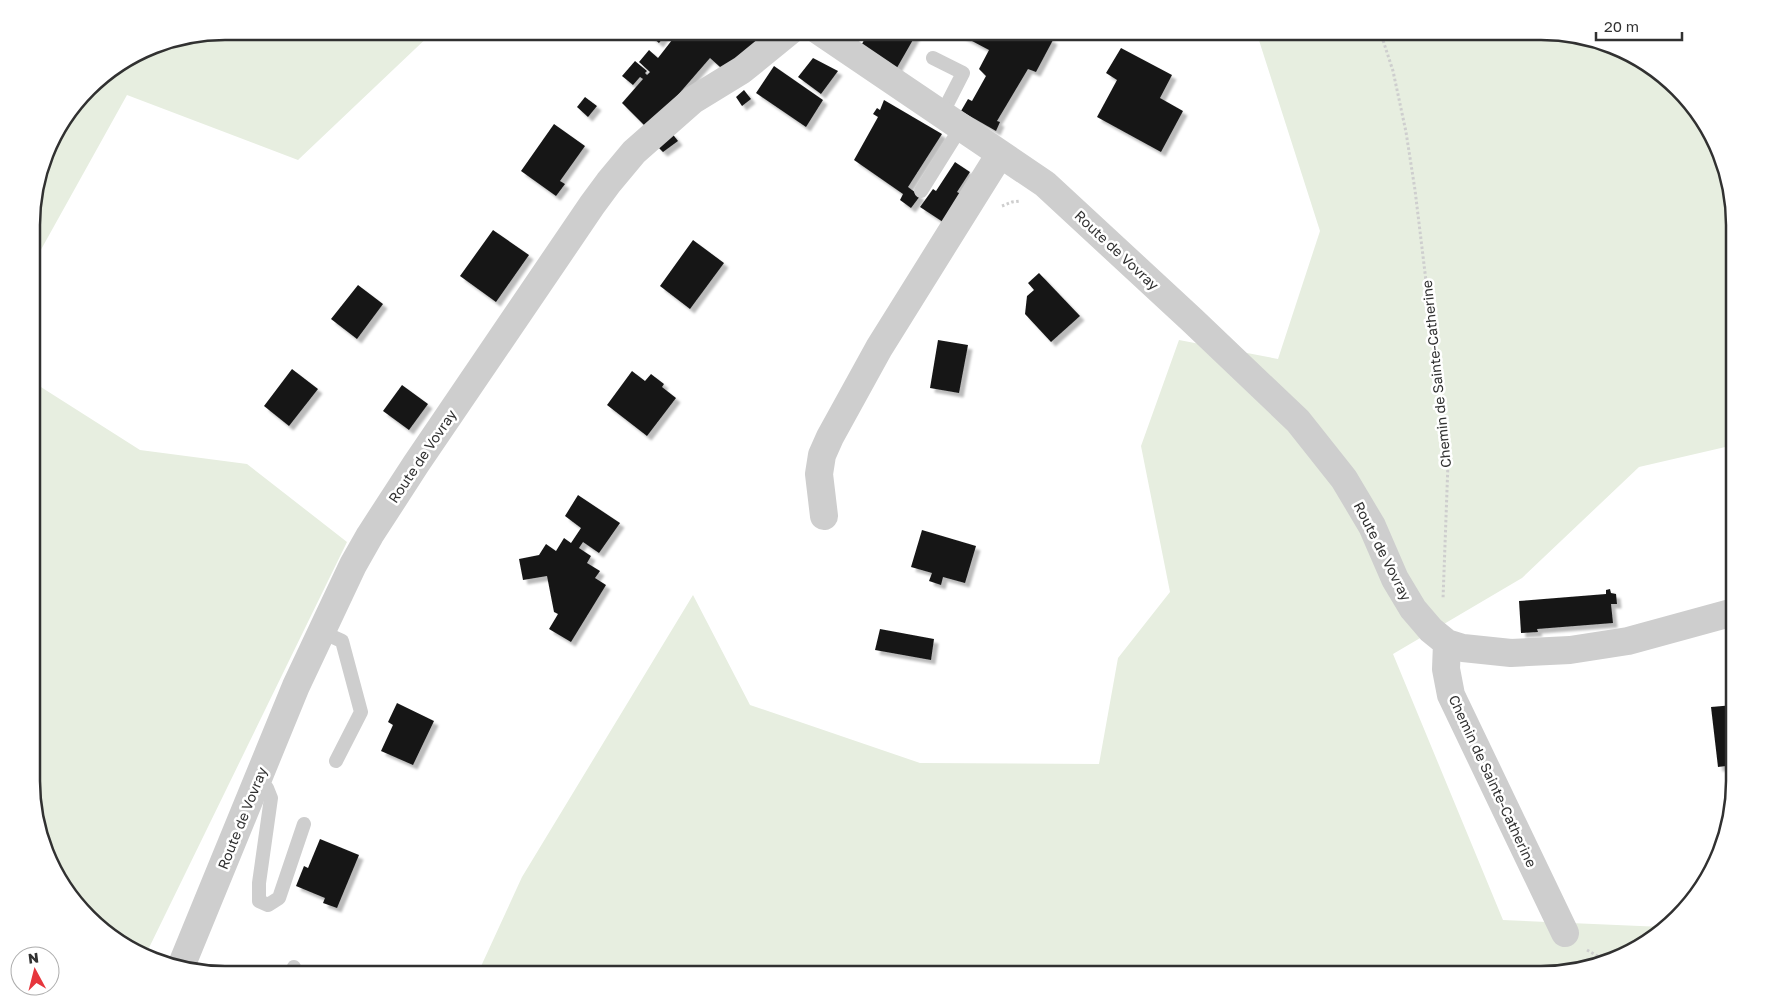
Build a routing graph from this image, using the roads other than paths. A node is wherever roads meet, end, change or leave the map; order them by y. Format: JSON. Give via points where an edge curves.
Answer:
{"nodes":[{"id":1,"x":779,"y":40,"type":"edge"},
{"id":2,"x":831,"y":40,"type":"edge"},
{"id":3,"x":933,"y":58,"type":"dead end"},
{"id":4,"x":951,"y":121,"type":"junction"},
{"id":5,"x":1000,"y":154,"type":"junction"},
{"id":6,"x":921,"y":191,"type":"dead end"},
{"id":7,"x":824,"y":516,"type":"dead end"},
{"id":8,"x":1726,"y":614,"type":"edge"},
{"id":9,"x":322,"y":632,"type":"junction"},
{"id":10,"x":1447,"y":643,"type":"junction"},
{"id":11,"x":336,"y":761,"type":"dead end"},
{"id":12,"x":257,"y":782,"type":"junction"},
{"id":13,"x":304,"y":824,"type":"dead end"},
{"id":14,"x":1565,"y":933,"type":"dead end"},
{"id":15,"x":183,"y":961,"type":"edge"}],
"edges":[{"from":1,"to":9,"type":"street","name":"Route de Vovray","via":[[742,70],[693,100],[634,152],[609,182],[370,535]]},
{"from":2,"to":4,"type":"street","name":"Route de Vovray"},
{"from":3,"to":4,"type":"lane","via":[[963,73]]},
{"from":4,"to":5,"type":"street","name":"Route de Vovray"},
{"from":4,"to":6,"type":"lane"},
{"from":5,"to":7,"type":"street","via":[[880,348],[830,437],[822,455],[820,474]]},
{"from":5,"to":10,"type":"street","name":"Route de Vovray","via":[[1045,184],[1298,421],[1344,479],[1372,526],[1395,579],[1413,609]]},
{"from":8,"to":10,"type":"street","name":"Route de Vovray","via":[[1628,641],[1570,650],[1511,653]]},
{"from":9,"to":11,"type":"lane","via":[[342,640],[361,712]]},
{"from":9,"to":12,"type":"street","name":"Route de Vovray"},
{"from":10,"to":14,"type":"street","name":"Chemin de Sainte-Catherine","via":[[1446,670],[1451,695]]},
{"from":12,"to":13,"type":"lane","via":[[267,788],[271,798],[259,901],[268,905],[279,898]]},
{"from":12,"to":15,"type":"street","name":"Route de Vovray"}]}
